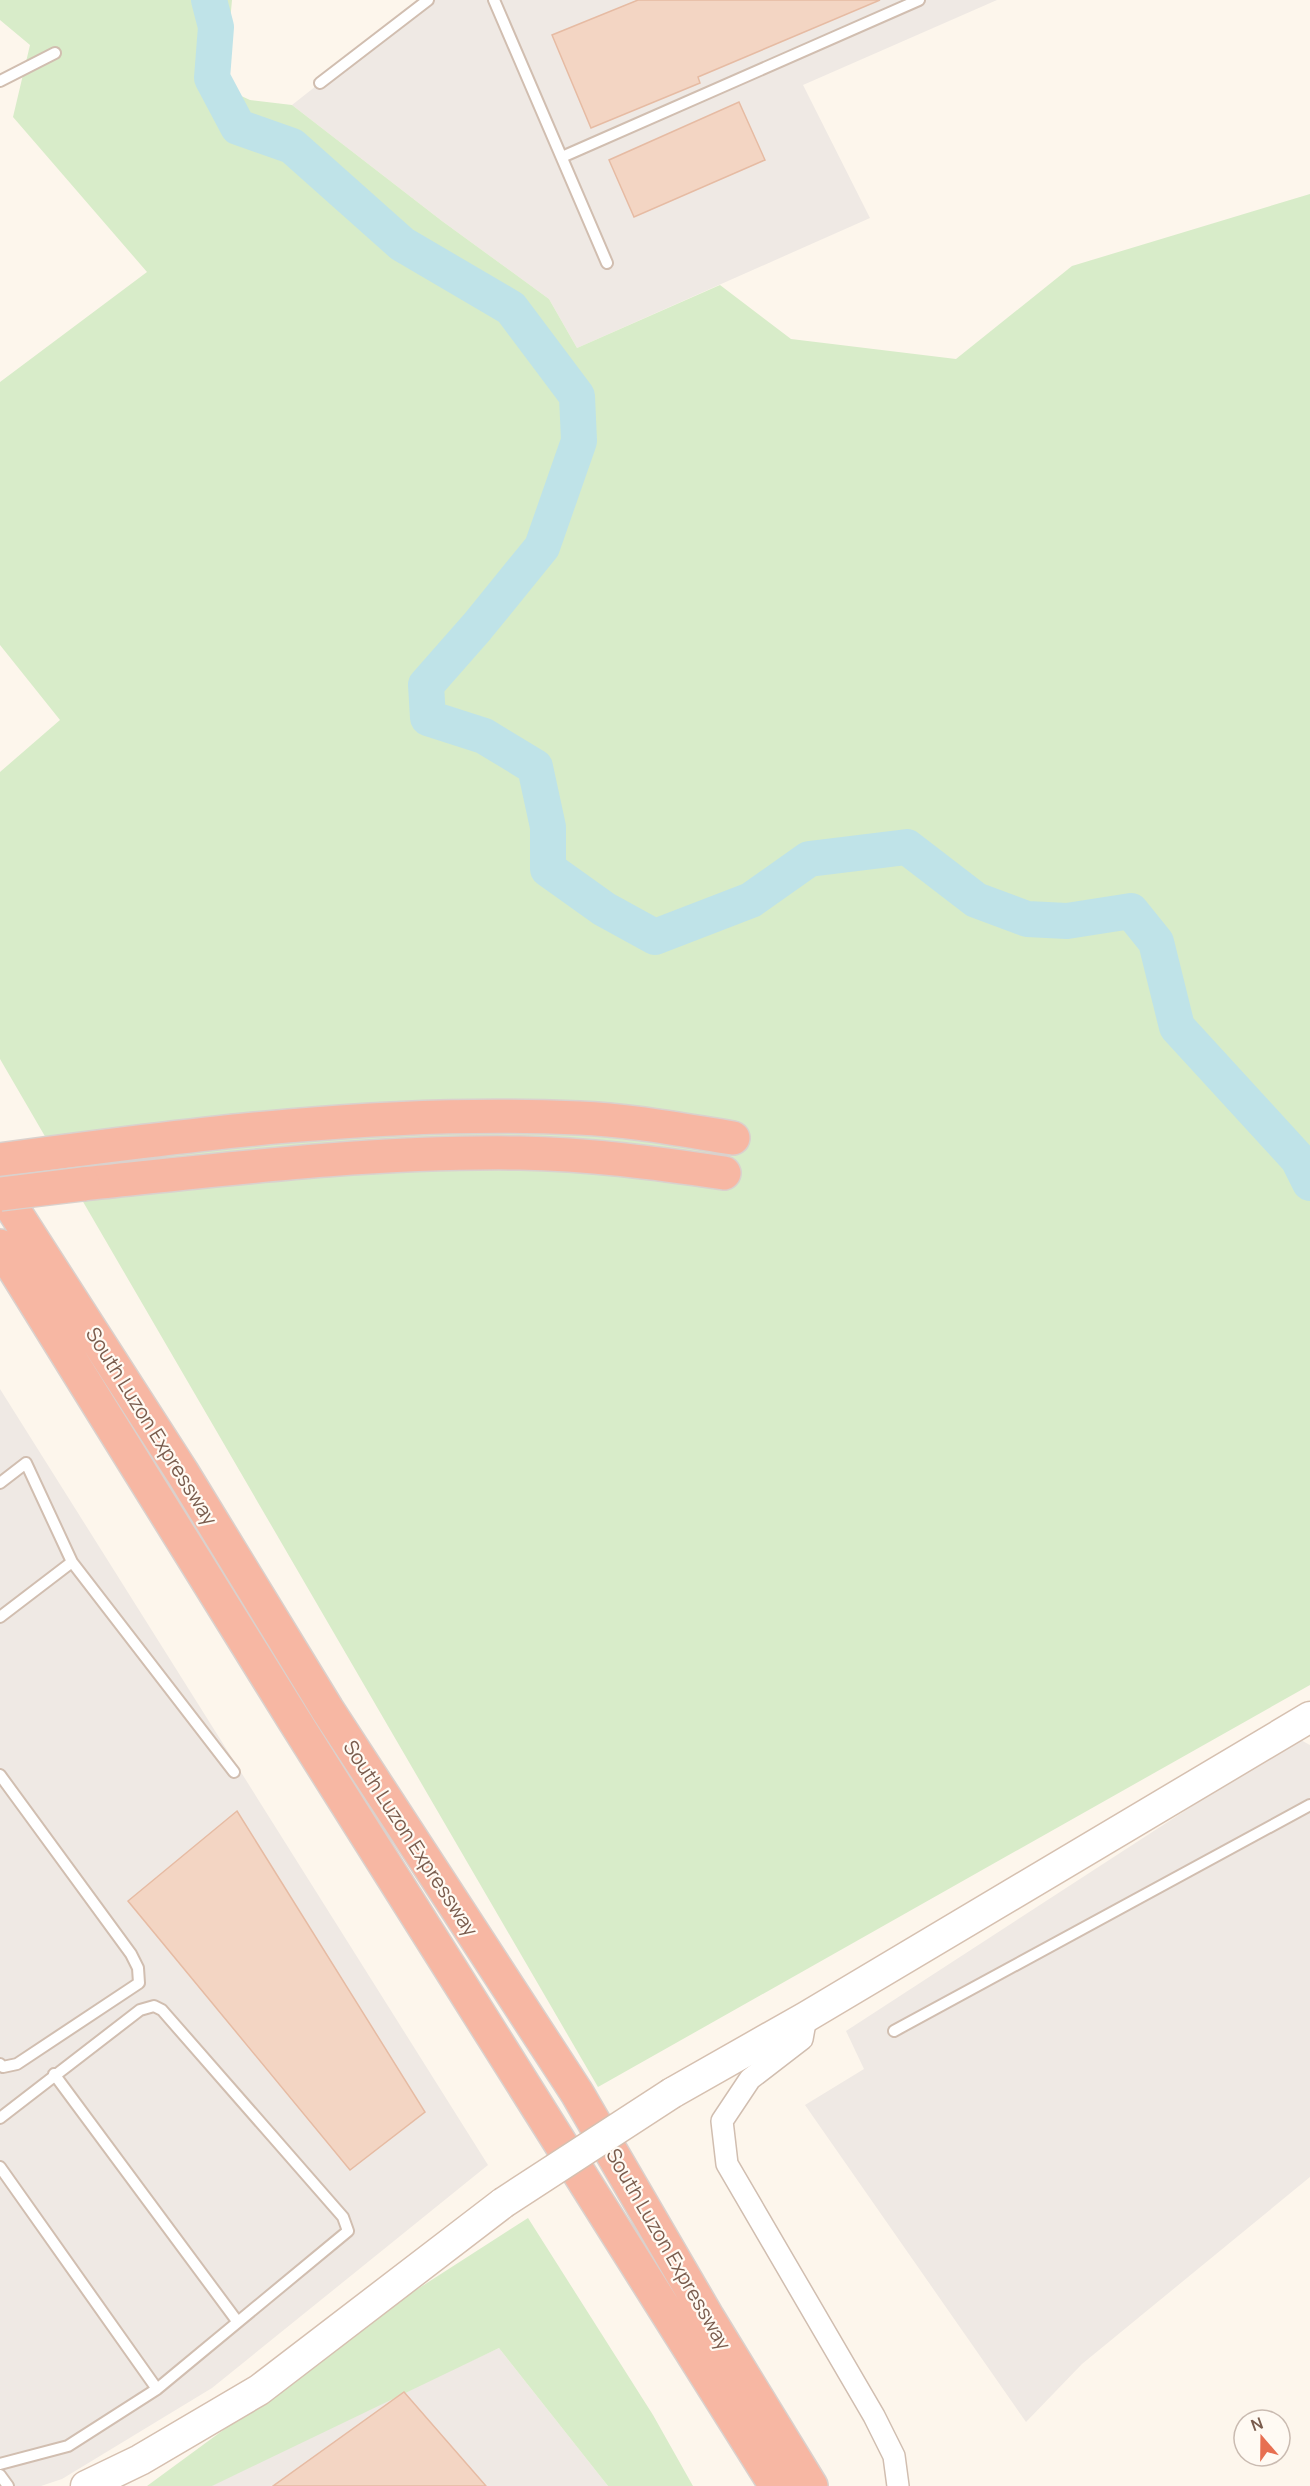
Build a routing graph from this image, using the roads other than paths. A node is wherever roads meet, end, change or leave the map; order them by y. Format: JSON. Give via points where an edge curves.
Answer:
{"nodes":[{"id":1,"x":428,"y":0,"type":"edge"},
{"id":2,"x":494,"y":0,"type":"edge"},
{"id":3,"x":919,"y":0,"type":"edge"},
{"id":4,"x":55,"y":53,"type":"dead end"},
{"id":5,"x":0,"y":81,"type":"edge"},
{"id":6,"x":320,"y":83,"type":"dead end"},
{"id":7,"x":562,"y":157,"type":"junction"},
{"id":8,"x":607,"y":263,"type":"dead end"},
{"id":9,"x":733,"y":1138,"type":"dead end"},
{"id":10,"x":0,"y":1160,"type":"edge"},
{"id":11,"x":724,"y":1173,"type":"dead end"},
{"id":12,"x":0,"y":1189,"type":"edge"},
{"id":13,"x":0,"y":1194,"type":"edge"},
{"id":14,"x":0,"y":1246,"type":"edge"},
{"id":15,"x":0,"y":1483,"type":"edge"},
{"id":16,"x":72,"y":1562,"type":"junction"},
{"id":17,"x":0,"y":1617,"type":"edge"},
{"id":18,"x":1309,"y":1720,"type":"edge"},
{"id":19,"x":234,"y":1772,"type":"dead end"},
{"id":20,"x":0,"y":1775,"type":"edge"},
{"id":21,"x":1310,"y":1805,"type":"edge"},
{"id":22,"x":806,"y":2017,"type":"junction"},
{"id":23,"x":894,"y":2031,"type":"dead end"},
{"id":24,"x":0,"y":2064,"type":"edge"},
{"id":25,"x":54,"y":2074,"type":"junction"},
{"id":26,"x":0,"y":2118,"type":"edge"},
{"id":27,"x":0,"y":2167,"type":"edge"},
{"id":28,"x":237,"y":2321,"type":"junction"},
{"id":29,"x":157,"y":2389,"type":"junction"},
{"id":30,"x":0,"y":2464,"type":"edge"},
{"id":31,"x":0,"y":2475,"type":"edge"},
{"id":32,"x":8,"y":2486,"type":"edge"},
{"id":33,"x":86,"y":2486,"type":"edge"},
{"id":34,"x":776,"y":2486,"type":"edge"},
{"id":35,"x":811,"y":2486,"type":"edge"},
{"id":36,"x":898,"y":2486,"type":"edge"}],
"edges":[{"from":1,"to":6,"type":"lane"},
{"from":2,"to":7,"type":"lane"},
{"from":3,"to":7,"type":"lane"},
{"from":4,"to":5,"type":"lane"},
{"from":7,"to":8,"type":"lane"},
{"from":9,"to":10,"type":"highway","via":[[582,1118],[483,1115],[255,1129]]},
{"from":11,"to":13,"type":"highway","bridge":true,"via":[[596,1156],[389,1156]]},
{"from":12,"to":35,"type":"highway","name":"South Luzon Expressway","via":[[182,1472],[327,1708],[577,2093]]},
{"from":14,"to":34,"type":"highway","name":"South Luzon Expressway"},
{"from":15,"to":16,"type":"lane","via":[[26,1462]]},
{"from":16,"to":17,"type":"lane"},
{"from":16,"to":19,"type":"lane"},
{"from":18,"to":22,"type":"street"},
{"from":20,"to":24,"type":"lane","via":[[130,1954],[138,1968],[139,1983],[17,2064]]},
{"from":21,"to":23,"type":"lane"},
{"from":22,"to":33,"type":"street","bridge":true,"via":[[672,2093],[503,2203],[259,2390],[140,2460]]},
{"from":22,"to":36,"type":"street","via":[[802,2039],[750,2079],[722,2121],[727,2164],[874,2416],[894,2456]]},
{"from":25,"to":26,"type":"lane"},
{"from":25,"to":28,"type":"lane"},
{"from":25,"to":28,"type":"lane","via":[[140,2010],[162,2010],[343,2217],[348,2230]]},
{"from":27,"to":29,"type":"lane"},
{"from":28,"to":29,"type":"lane"},
{"from":29,"to":30,"type":"lane","via":[[68,2446]]},
{"from":31,"to":32,"type":"lane"}]}
